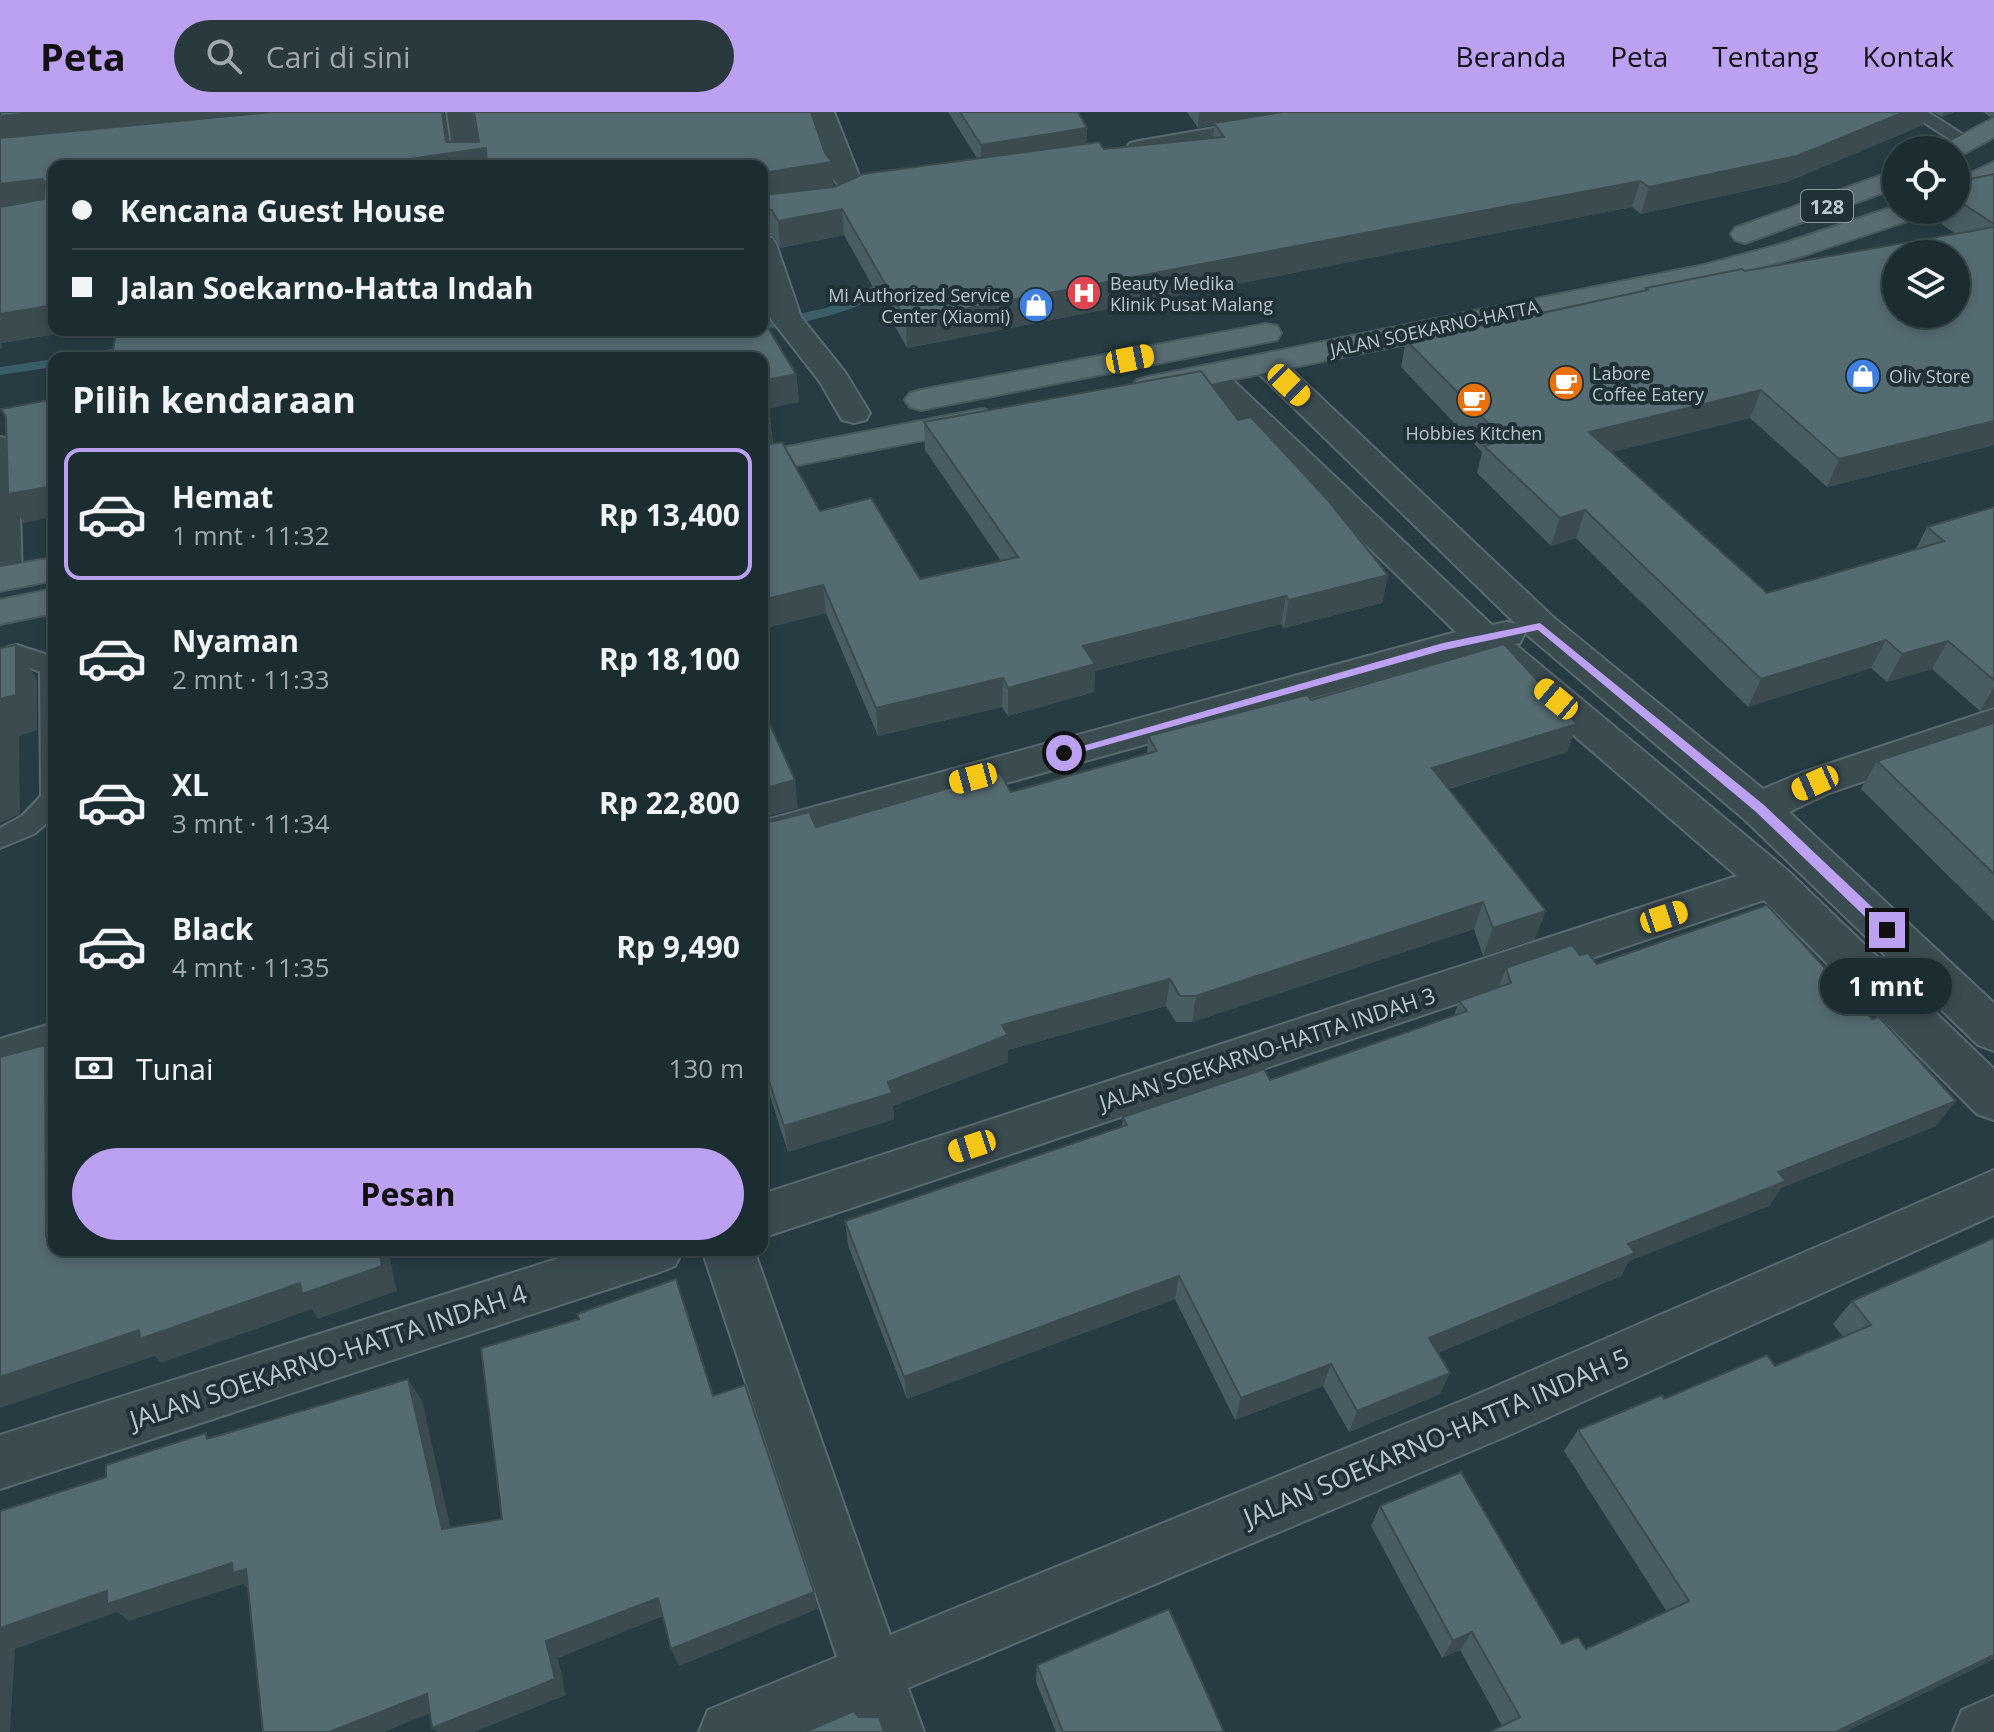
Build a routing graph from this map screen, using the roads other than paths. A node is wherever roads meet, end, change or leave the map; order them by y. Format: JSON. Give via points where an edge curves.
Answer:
{"nodes":[{"id":1,"x":460,"y":112,"type":"edge"},
{"id":2,"x":821,"y":112,"type":"edge"},
{"id":3,"x":1916,"y":112,"type":"edge"},
{"id":4,"x":1323,"y":114,"type":"edge"},
{"id":5,"x":1994,"y":126,"type":"edge"},
{"id":6,"x":1948,"y":136,"type":"edge"},
{"id":7,"x":1970,"y":141,"type":"edge"},
{"id":8,"x":1120,"y":153,"type":"edge"},
{"id":9,"x":468,"y":160,"type":"edge"},
{"id":10,"x":1990,"y":173,"type":"edge"},
{"id":11,"x":926,"y":182,"type":"edge"},
{"id":12,"x":1882,"y":183,"type":"edge"},
{"id":13,"x":1970,"y":184,"type":"edge"},
{"id":14,"x":1882,"y":220,"type":"edge"},
{"id":15,"x":1757,"y":231,"type":"junction"},
{"id":16,"x":1713,"y":241,"type":"dead end"},
{"id":17,"x":1792,"y":250,"type":"junction"},
{"id":18,"x":1653,"y":254,"type":"dead end"},
{"id":19,"x":768,"y":261,"type":"edge"},
{"id":20,"x":1331,"y":320,"type":"dead end"},
{"id":21,"x":1300,"y":326,"type":"dead end"},
{"id":22,"x":1266,"y":363,"type":"junction"},
{"id":23,"x":1209,"y":375,"type":"junction"},
{"id":24,"x":1121,"y":392,"type":"edge"},
{"id":25,"x":865,"y":411,"type":"joint"},
{"id":26,"x":1014,"y":413,"type":"edge"},
{"id":27,"x":0,"y":443,"type":"edge"},
{"id":28,"x":768,"y":461,"type":"edge"},
{"id":29,"x":48,"y":570,"type":"edge"},
{"id":30,"x":5,"y":578,"type":"edge"},
{"id":31,"x":48,"y":602,"type":"edge"},
{"id":32,"x":0,"y":612,"type":"edge"},
{"id":33,"x":1540,"y":626,"type":"junction"},
{"id":34,"x":1484,"y":638,"type":"junction"},
{"id":35,"x":17,"y":653,"type":"edge"},
{"id":36,"x":48,"y":666,"type":"edge"},
{"id":37,"x":1994,"y":723,"type":"edge"},
{"id":38,"x":48,"y":806,"type":"edge"},
{"id":39,"x":1759,"y":808,"type":"junction"},
{"id":40,"x":768,"y":834,"type":"edge"},
{"id":41,"x":0,"y":838,"type":"edge"},
{"id":42,"x":1772,"y":881,"type":"junction"},
{"id":43,"x":1994,"y":1032,"type":"edge"},
{"id":44,"x":48,"y":1044,"type":"edge"},
{"id":45,"x":0,"y":1058,"type":"edge"},
{"id":46,"x":1994,"y":1100,"type":"edge"},
{"id":47,"x":1994,"y":1192,"type":"edge"},
{"id":48,"x":768,"y":1214,"type":"edge"},
{"id":49,"x":638,"y":1256,"type":"edge"},
{"id":50,"x":730,"y":1256,"type":"edge"},
{"id":51,"x":0,"y":1462,"type":"edge"},
{"id":52,"x":874,"y":1673,"type":"junction"},
{"id":53,"x":1994,"y":1727,"type":"edge"},
{"id":54,"x":730,"y":1732,"type":"edge"},
{"id":55,"x":893,"y":1732,"type":"edge"},
{"id":56,"x":1984,"y":1732,"type":"edge"}],
"edges":[{"from":1,"to":9,"type":"street"},
{"from":2,"to":11,"type":"street","via":[[848,195]]},
{"from":3,"to":6,"type":"lane"},
{"from":4,"to":8,"type":"street"},
{"from":5,"to":7,"type":"main road"},
{"from":10,"to":13,"type":"main road"},
{"from":12,"to":15,"type":"main road","number":"128"},
{"from":14,"to":17,"type":"main road","name":"JALAN SOEKARNO-HATTA","number":"128"},
{"from":15,"to":16,"type":"main road","number":"128"},
{"from":15,"to":17,"type":"main road"},
{"from":17,"to":22,"type":"main road","name":"JALAN SOEKARNO-HATTA","number":"128","via":[[1708,273]]},
{"from":18,"to":20,"type":"main road","name":"JALAN SOEKARNO-HATTA"},
{"from":19,"to":25,"type":"street","via":[[790,324]]},
{"from":21,"to":25,"type":"main road","name":"JALAN SOEKARNO-HATTA"},
{"from":22,"to":23,"type":"main road","name":"JALAN SOEKARNO-HATTA","number":"128"},
{"from":22,"to":33,"type":"street"},
{"from":23,"to":24,"type":"main road","name":"JALAN SOEKARNO-HATTA","number":"128"},
{"from":23,"to":34,"type":"street"},
{"from":26,"to":28,"type":"main road"},
{"from":27,"to":30,"type":"lane","via":[[7,445]]},
{"from":29,"to":30,"type":"main road"},
{"from":31,"to":32,"type":"main road"},
{"from":33,"to":34,"type":"street"},
{"from":33,"to":39,"type":"street"},
{"from":34,"to":40,"type":"street"},
{"from":34,"to":42,"type":"street"},
{"from":35,"to":36,"type":"lane"},
{"from":37,"to":39,"type":"street","via":[[1815,783]]},
{"from":38,"to":41,"type":"lane","via":[[22,831]]},
{"from":39,"to":43,"type":"street"},
{"from":42,"to":46,"type":"street"},
{"from":42,"to":48,"type":"street","name":"JALAN SOEKARNO-HATTA INDAH 3"},
{"from":44,"to":45,"type":"street"},
{"from":47,"to":52,"type":"street","name":"JALAN SOEKARNO-HATTA INDAH 5","via":[[1488,1417]]},
{"from":49,"to":51,"type":"street","name":"JALAN SOEKARNO-HATTA INDAH 4"},
{"from":50,"to":52,"type":"street"},
{"from":52,"to":54,"type":"street","name":"JALAN SOEKARNO-HATTA INDAH 5"},
{"from":52,"to":55,"type":"street"},
{"from":53,"to":56,"type":"street"}]}
